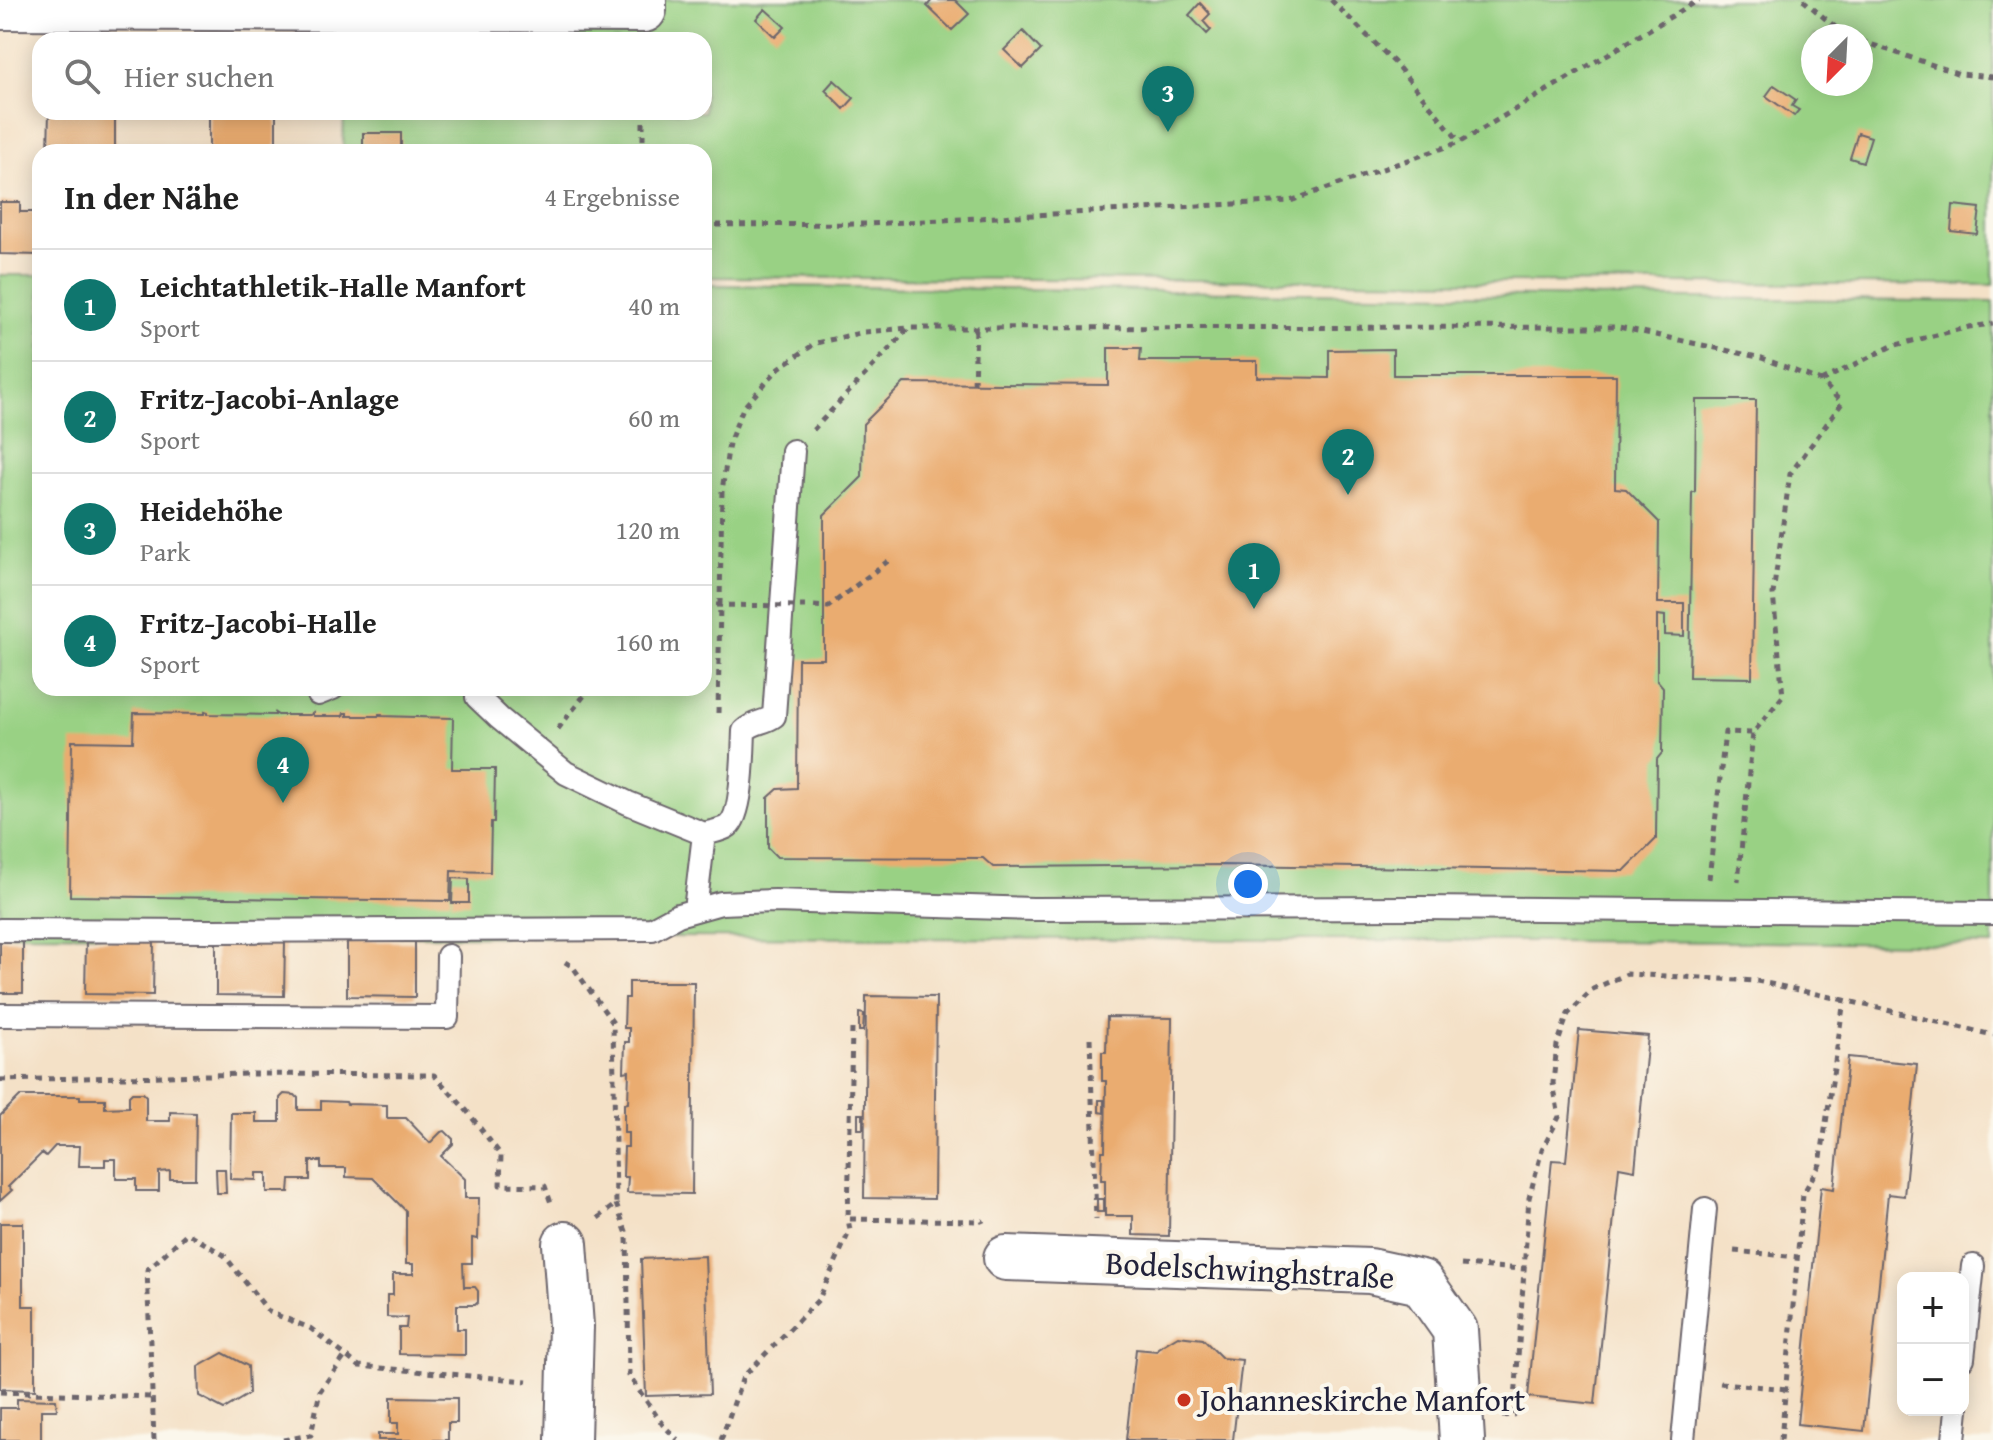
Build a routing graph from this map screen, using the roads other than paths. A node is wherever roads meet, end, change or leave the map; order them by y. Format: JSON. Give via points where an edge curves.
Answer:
{"nodes":[{"id":1,"x":644,"y":0,"type":"edge"},
{"id":2,"x":449,"y":5,"type":"edge"},
{"id":3,"x":0,"y":7,"type":"edge"},
{"id":4,"x":793,"y":451,"type":"road end"},
{"id":5,"x":477,"y":696,"type":"edge"},
{"id":6,"x":704,"y":834,"type":"junction"},
{"id":7,"x":695,"y":910,"type":"junction"},
{"id":8,"x":1993,"y":913,"type":"edge"},
{"id":9,"x":0,"y":930,"type":"edge"},
{"id":10,"x":448,"y":956,"type":"dead end"},
{"id":11,"x":0,"y":1015,"type":"edge"},
{"id":12,"x":1705,"y":1209,"type":"dead end"},
{"id":13,"x":565,"y":1244,"type":"road end"},
{"id":14,"x":1006,"y":1258,"type":"road end"},
{"id":15,"x":1973,"y":1266,"type":"dead end"},
{"id":16,"x":1965,"y":1344,"type":"edge"},
{"id":17,"x":1956,"y":1416,"type":"edge"},
{"id":18,"x":1462,"y":1430,"type":"edge"},
{"id":19,"x":568,"y":1440,"type":"edge"},
{"id":20,"x":1683,"y":1440,"type":"edge"},
{"id":21,"x":1954,"y":1440,"type":"edge"}],
"edges":[{"from":1,"to":2,"type":"street","via":[[644,10]]},
{"from":2,"to":3,"type":"street"},
{"from":4,"to":6,"type":"lane","via":[[774,716],[744,731],[736,815],[728,825]]},
{"from":5,"to":6,"type":"lane","via":[[566,773]]},
{"from":6,"to":7,"type":"lane"},
{"from":7,"to":8,"type":"lane","via":[[721,903],[775,901],[1033,909]]},
{"from":7,"to":9,"type":"lane","via":[[652,929]]},
{"from":10,"to":11,"type":"lane","via":[[447,1017]]},
{"from":12,"to":20,"type":"lane"},
{"from":13,"to":19,"type":"street","via":[[571,1326]]},
{"from":14,"to":18,"type":"street","name":"Bodelschwinghstraße","via":[[1370,1271],[1421,1282],[1455,1330]]},
{"from":15,"to":16,"type":"lane"},
{"from":17,"to":21,"type":"lane"}]}
